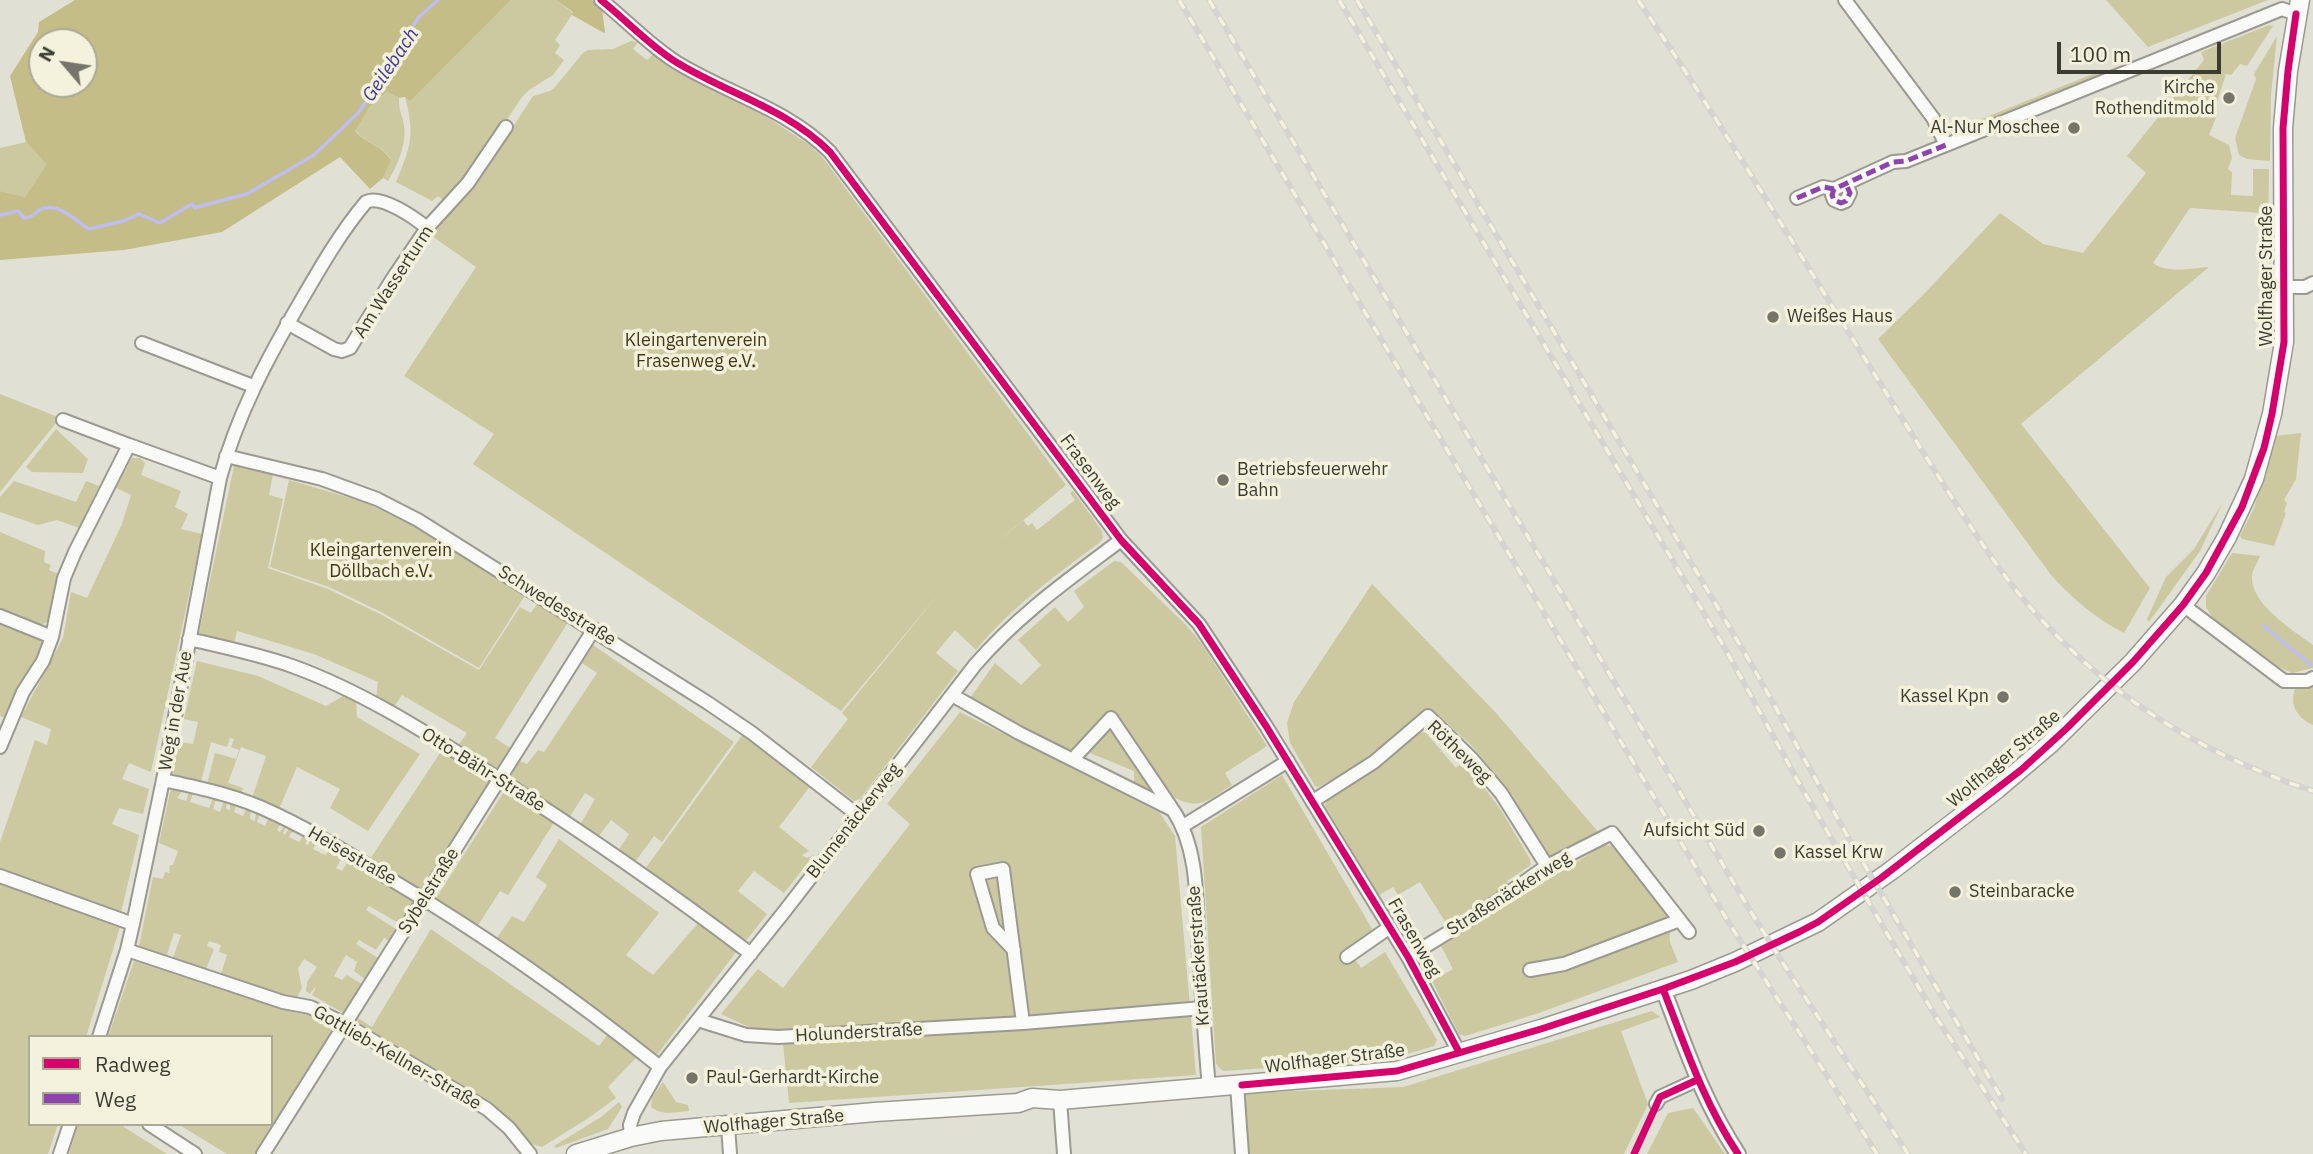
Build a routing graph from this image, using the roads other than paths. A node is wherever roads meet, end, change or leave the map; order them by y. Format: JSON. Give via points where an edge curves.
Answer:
{"nodes":[{"id":1,"x":601,"y":0,"type":"edge"},
{"id":2,"x":1845,"y":0,"type":"edge"},
{"id":3,"x":2298,"y":7,"type":"edge"},
{"id":4,"x":506,"y":127,"type":"dead end"},
{"id":5,"x":1946,"y":145,"type":"junction"},
{"id":6,"x":1797,"y":198,"type":"dead end"},
{"id":7,"x":427,"y":228,"type":"junction"},
{"id":8,"x":2313,"y":283,"type":"edge"},
{"id":9,"x":2283,"y":287,"type":"junction"},
{"id":10,"x":288,"y":323,"type":"junction"},
{"id":11,"x":142,"y":343,"type":"dead end"},
{"id":12,"x":253,"y":386,"type":"junction"},
{"id":13,"x":63,"y":420,"type":"dead end"},
{"id":14,"x":129,"y":445,"type":"junction"},
{"id":15,"x":226,"y":456,"type":"junction"},
{"id":16,"x":220,"y":478,"type":"junction"},
{"id":17,"x":1121,"y":540,"type":"junction"},
{"id":18,"x":2183,"y":605,"type":"junction"},
{"id":19,"x":0,"y":616,"type":"edge"},
{"id":20,"x":594,"y":629,"type":"junction"},
{"id":21,"x":52,"y":637,"type":"junction"},
{"id":22,"x":189,"y":639,"type":"junction"},
{"id":23,"x":2313,"y":678,"type":"edge"},
{"id":24,"x":952,"y":695,"type":"junction"},
{"id":25,"x":0,"y":747,"type":"edge"},
{"id":26,"x":1073,"y":759,"type":"junction"},
{"id":27,"x":1287,"y":761,"type":"junction"},
{"id":28,"x":163,"y":779,"type":"junction"},
{"id":29,"x":499,"y":780,"type":"junction"},
{"id":30,"x":1313,"y":802,"type":"junction"},
{"id":31,"x":1173,"y":810,"type":"junction"},
{"id":32,"x":859,"y":816,"type":"junction"},
{"id":33,"x":1183,"y":826,"type":"junction"},
{"id":34,"x":1547,"y":866,"type":"junction"},
{"id":35,"x":0,"y":876,"type":"edge"},
{"id":36,"x":424,"y":899,"type":"junction"},
{"id":37,"x":1680,"y":920,"type":"junction"},
{"id":38,"x":132,"y":924,"type":"junction"},
{"id":39,"x":1390,"y":927,"type":"junction"},
{"id":40,"x":1689,"y":932,"type":"dead end"},
{"id":41,"x":127,"y":950,"type":"junction"},
{"id":42,"x":1014,"y":950,"type":"junction"},
{"id":43,"x":751,"y":954,"type":"junction"},
{"id":44,"x":1347,"y":957,"type":"dead end"},
{"id":45,"x":1408,"y":957,"type":"junction"},
{"id":46,"x":1530,"y":970,"type":"dead end"},
{"id":47,"x":1663,"y":989,"type":"junction"},
{"id":48,"x":1203,"y":1008,"type":"junction"},
{"id":49,"x":698,"y":1020,"type":"junction"},
{"id":50,"x":1023,"y":1023,"type":"junction"},
{"id":51,"x":345,"y":1024,"type":"junction"},
{"id":52,"x":100,"y":1035,"type":"edge"},
{"id":53,"x":1459,"y":1052,"type":"junction"},
{"id":54,"x":660,"y":1067,"type":"junction"},
{"id":55,"x":1697,"y":1080,"type":"junction"},
{"id":56,"x":1237,"y":1085,"type":"junction"},
{"id":57,"x":1209,"y":1088,"type":"junction"},
{"id":58,"x":1055,"y":1101,"type":"junction"},
{"id":59,"x":1656,"y":1104,"type":"dead end"},
{"id":60,"x":69,"y":1126,"type":"edge"},
{"id":61,"x":152,"y":1126,"type":"edge"},
{"id":62,"x":728,"y":1126,"type":"junction"},
{"id":63,"x":632,"y":1137,"type":"junction"},
{"id":64,"x":60,"y":1154,"type":"edge"},
{"id":65,"x":195,"y":1154,"type":"edge"},
{"id":66,"x":263,"y":1154,"type":"edge"},
{"id":67,"x":530,"y":1154,"type":"edge"},
{"id":68,"x":576,"y":1154,"type":"edge"},
{"id":69,"x":730,"y":1154,"type":"edge"},
{"id":70,"x":1064,"y":1154,"type":"edge"},
{"id":71,"x":1242,"y":1154,"type":"edge"},
{"id":72,"x":1738,"y":1154,"type":"edge"}],
"edges":[{"from":1,"to":17,"type":"street","name":"Frasenweg","via":[[676,62],[779,113],[830,152]]},
{"from":2,"to":5,"type":"street","via":[[1933,118]]},
{"from":3,"to":5,"type":"street","via":[[2282,9]]},
{"from":3,"to":9,"type":"main road","name":"Wolfhager Straße","via":[[2284,128]]},
{"from":4,"to":7,"type":"street","name":"Am Wasserturm","via":[[468,184]]},
{"from":5,"to":6,"type":"street"},
{"from":7,"to":10,"type":"street","name":"Am Wasserturm","via":[[350,348],[334,349]]},
{"from":7,"to":10,"type":"street","name":"Weg in der Aue","via":[[382,201],[366,202],[326,257]]},
{"from":8,"to":9,"type":"street"},
{"from":9,"to":18,"type":"main road","name":"Wolfhager Straße","via":[[2284,342],[2264,448],[2242,508]]},
{"from":10,"to":12,"type":"street","name":"Weg in der Aue"},
{"from":11,"to":12,"type":"street"},
{"from":12,"to":15,"type":"street","name":"Weg in der Aue"},
{"from":13,"to":14,"type":"street"},
{"from":14,"to":16,"type":"street"},
{"from":14,"to":21,"type":"street","via":[[64,578]]},
{"from":15,"to":16,"type":"street","name":"Weg in der Aue"},
{"from":15,"to":20,"type":"street","name":"Schwedesstraße","via":[[377,499]]},
{"from":16,"to":22,"type":"street","name":"Weg in der Aue"},
{"from":17,"to":24,"type":"street","name":"Blumenäckerweg","via":[[1002,634]]},
{"from":17,"to":27,"type":"street","name":"Frasenweg","via":[[1199,624]]},
{"from":18,"to":23,"type":"street","via":[[2284,681]]},
{"from":18,"to":47,"type":"main road","name":"Wolfhager Straße","via":[[2050,744],[1892,870],[1818,922],[1735,962]]},
{"from":19,"to":21,"type":"street"},
{"from":20,"to":29,"type":"street","name":"Sybelstraße"},
{"from":20,"to":32,"type":"street","name":"Schwedesstraße","via":[[741,726]]},
{"from":21,"to":25,"type":"street"},
{"from":22,"to":28,"type":"street","name":"Weg in der Aue"},
{"from":22,"to":29,"type":"street","name":"Otto-Bähr-Straße","via":[[292,666],[344,688],[388,710]]},
{"from":24,"to":26,"type":"street"},
{"from":24,"to":32,"type":"street","name":"Blumenäckerweg"},
{"from":26,"to":31,"type":"street"},
{"from":26,"to":31,"type":"street","name":"Krautäckerstraße","via":[[1111,718]]},
{"from":27,"to":30,"type":"street","name":"Frasenweg"},
{"from":27,"to":33,"type":"street"},
{"from":28,"to":36,"type":"street","name":"Heisestraße","via":[[218,792],[295,823]]},
{"from":28,"to":38,"type":"street","name":"Weg in der Aue"},
{"from":29,"to":36,"type":"street","name":"Sybelstraße"},
{"from":29,"to":43,"type":"street","name":"Otto-Bähr-Straße","via":[[691,908]]},
{"from":30,"to":34,"type":"street","name":"Rötheweg","via":[[1374,762],[1428,716],[1501,793]]},
{"from":30,"to":39,"type":"street","name":"Frasenweg"},
{"from":31,"to":33,"type":"street","name":"Krautäckerstraße"},
{"from":32,"to":43,"type":"street","name":"Blumenäckerweg"},
{"from":33,"to":48,"type":"street","name":"Krautäckerstraße","via":[[1195,882]]},
{"from":34,"to":37,"type":"street","name":"Straßenäckerweg","via":[[1612,833]]},
{"from":34,"to":45,"type":"street","name":"Straßenäckerweg"},
{"from":35,"to":38,"type":"street"},
{"from":36,"to":51,"type":"street","name":"Sybelstraße"},
{"from":36,"to":54,"type":"street","name":"Heisestraße","via":[[569,996]]},
{"from":37,"to":40,"type":"street","name":"Straßenäckerweg"},
{"from":37,"to":46,"type":"street","via":[[1564,964]]},
{"from":38,"to":41,"type":"street","name":"Weg in der Aue"},
{"from":39,"to":44,"type":"street","name":"Frasenweg"},
{"from":39,"to":45,"type":"street","name":"Frasenweg"},
{"from":41,"to":51,"type":"street","name":"Gottlieb-Kellner-Straße","via":[[310,1007]]},
{"from":41,"to":52,"type":"street","name":"Weg in der Aue"},
{"from":42,"to":42,"type":"street","via":[[1003,869],[977,874],[993,928]]},
{"from":42,"to":50,"type":"street"},
{"from":43,"to":49,"type":"street","name":"Blumenäckerweg"},
{"from":45,"to":53,"type":"street","name":"Frasenweg"},
{"from":47,"to":53,"type":"main road","name":"Wolfhager Straße"},
{"from":47,"to":55,"type":"street"},
{"from":48,"to":50,"type":"street","name":"Holunderstraße"},
{"from":48,"to":57,"type":"street","name":"Krautäckerstraße"},
{"from":49,"to":50,"type":"street","name":"Holunderstraße","via":[[746,1035],[778,1037]]},
{"from":49,"to":54,"type":"street","name":"Blumenäckerweg"},
{"from":51,"to":66,"type":"street","name":"Sybelstraße"},
{"from":51,"to":67,"type":"street","name":"Gottlieb-Kellner-Straße","via":[[487,1109]]},
{"from":53,"to":56,"type":"main road","name":"Wolfhager Straße","via":[[1397,1071]]},
{"from":54,"to":63,"type":"street","name":"Blumenäckerweg","via":[[634,1113]]},
{"from":55,"to":59,"type":"street","via":[[1660,1097]]},
{"from":55,"to":72,"type":"street"},
{"from":56,"to":57,"type":"main road","name":"Wolfhager Straße"},
{"from":56,"to":71,"type":"street"},
{"from":57,"to":58,"type":"main road","name":"Wolfhager Straße"},
{"from":58,"to":62,"type":"main road","name":"Wolfhager Straße","via":[[1032,1098],[1018,1103]]},
{"from":58,"to":70,"type":"street"},
{"from":60,"to":64,"type":"street"},
{"from":61,"to":65,"type":"street"},
{"from":62,"to":63,"type":"main road","name":"Wolfhager Straße"},
{"from":62,"to":69,"type":"street"},
{"from":63,"to":68,"type":"main road","name":"Wolfhager Straße"}]}
